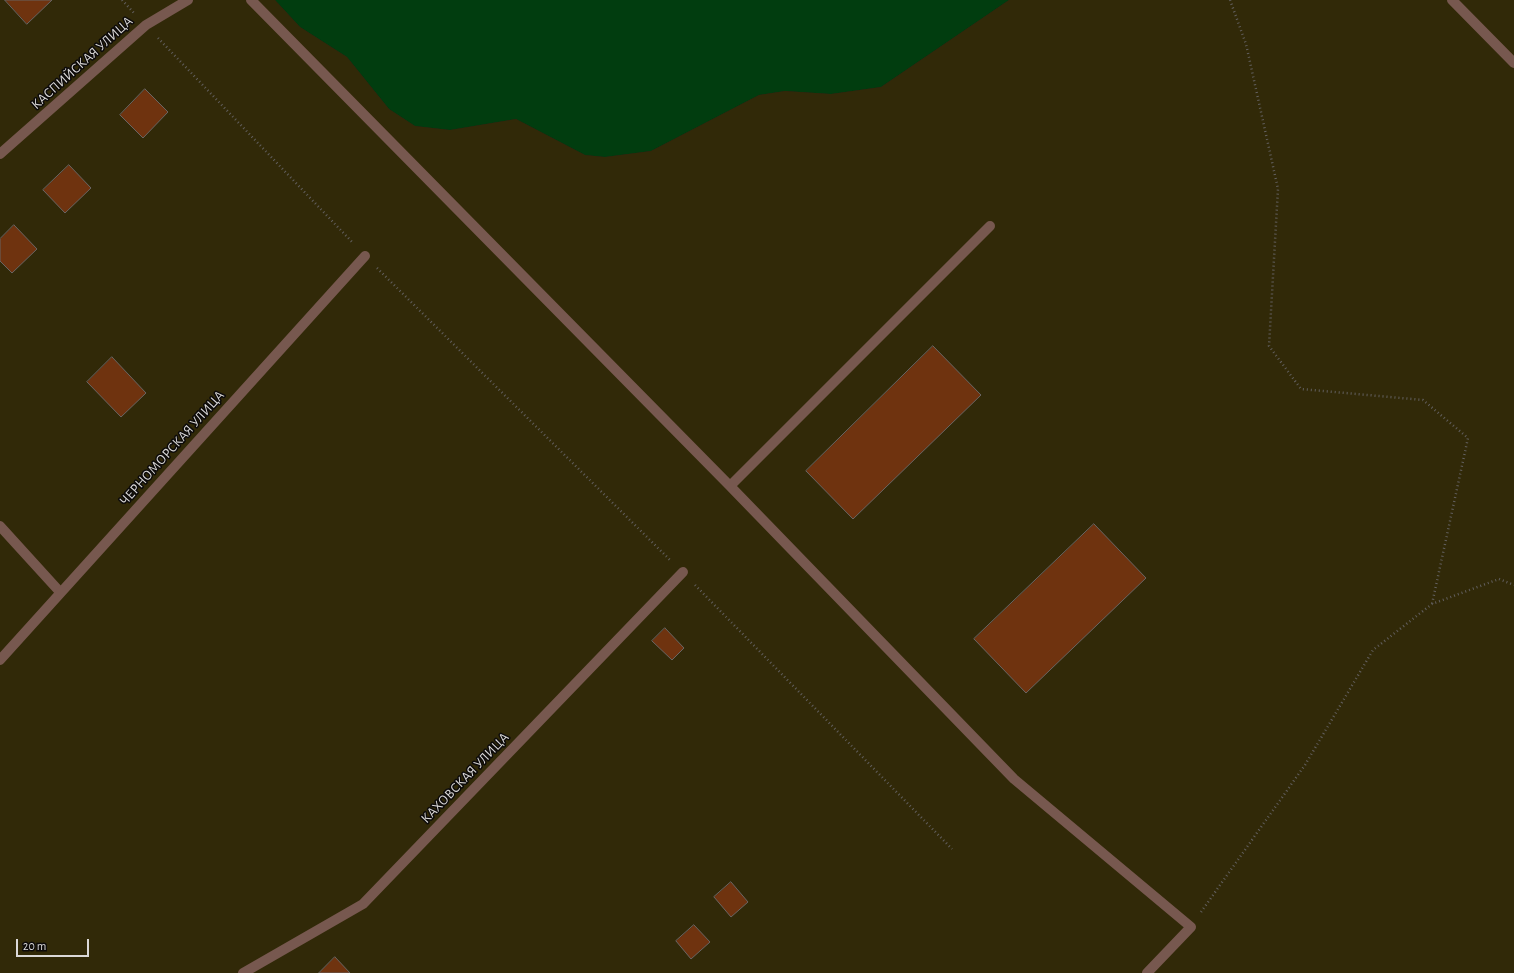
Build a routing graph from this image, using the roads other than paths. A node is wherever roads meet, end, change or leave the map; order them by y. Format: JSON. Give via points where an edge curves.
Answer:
{"nodes":[{"id":1,"x":188,"y":0,"type":"edge"},
{"id":2,"x":251,"y":0,"type":"edge"},
{"id":3,"x":1452,"y":0,"type":"edge"},
{"id":4,"x":1514,"y":62,"type":"edge"},
{"id":5,"x":0,"y":154,"type":"edge"},
{"id":6,"x":990,"y":226,"type":"dead end"},
{"id":7,"x":365,"y":256,"type":"road end"},
{"id":8,"x":730,"y":486,"type":"junction"},
{"id":9,"x":0,"y":526,"type":"edge"},
{"id":10,"x":683,"y":572,"type":"road end"},
{"id":11,"x":60,"y":592,"type":"junction"},
{"id":12,"x":0,"y":660,"type":"edge"},
{"id":13,"x":243,"y":973,"type":"edge"},
{"id":14,"x":1147,"y":973,"type":"edge"}],
"edges":[{"from":1,"to":5,"type":"street","name":"КАСПИЙСКАЯ УЛИЦА","via":[[146,25]]},
{"from":2,"to":8,"type":"street"},
{"from":3,"to":4,"type":"street"},
{"from":6,"to":8,"type":"street"},
{"from":7,"to":11,"type":"street","name":"ЧЕРНОМОРСКАЯ УЛИЦА"},
{"from":8,"to":14,"type":"street","via":[[1014,779],[1190,927]]},
{"from":9,"to":11,"type":"street"},
{"from":10,"to":13,"type":"street","name":"КАХОВСКАЯ УЛИЦА","via":[[363,904]]},
{"from":11,"to":12,"type":"street","name":"ЧЕРНОМОРСКАЯ УЛИЦА"}]}
